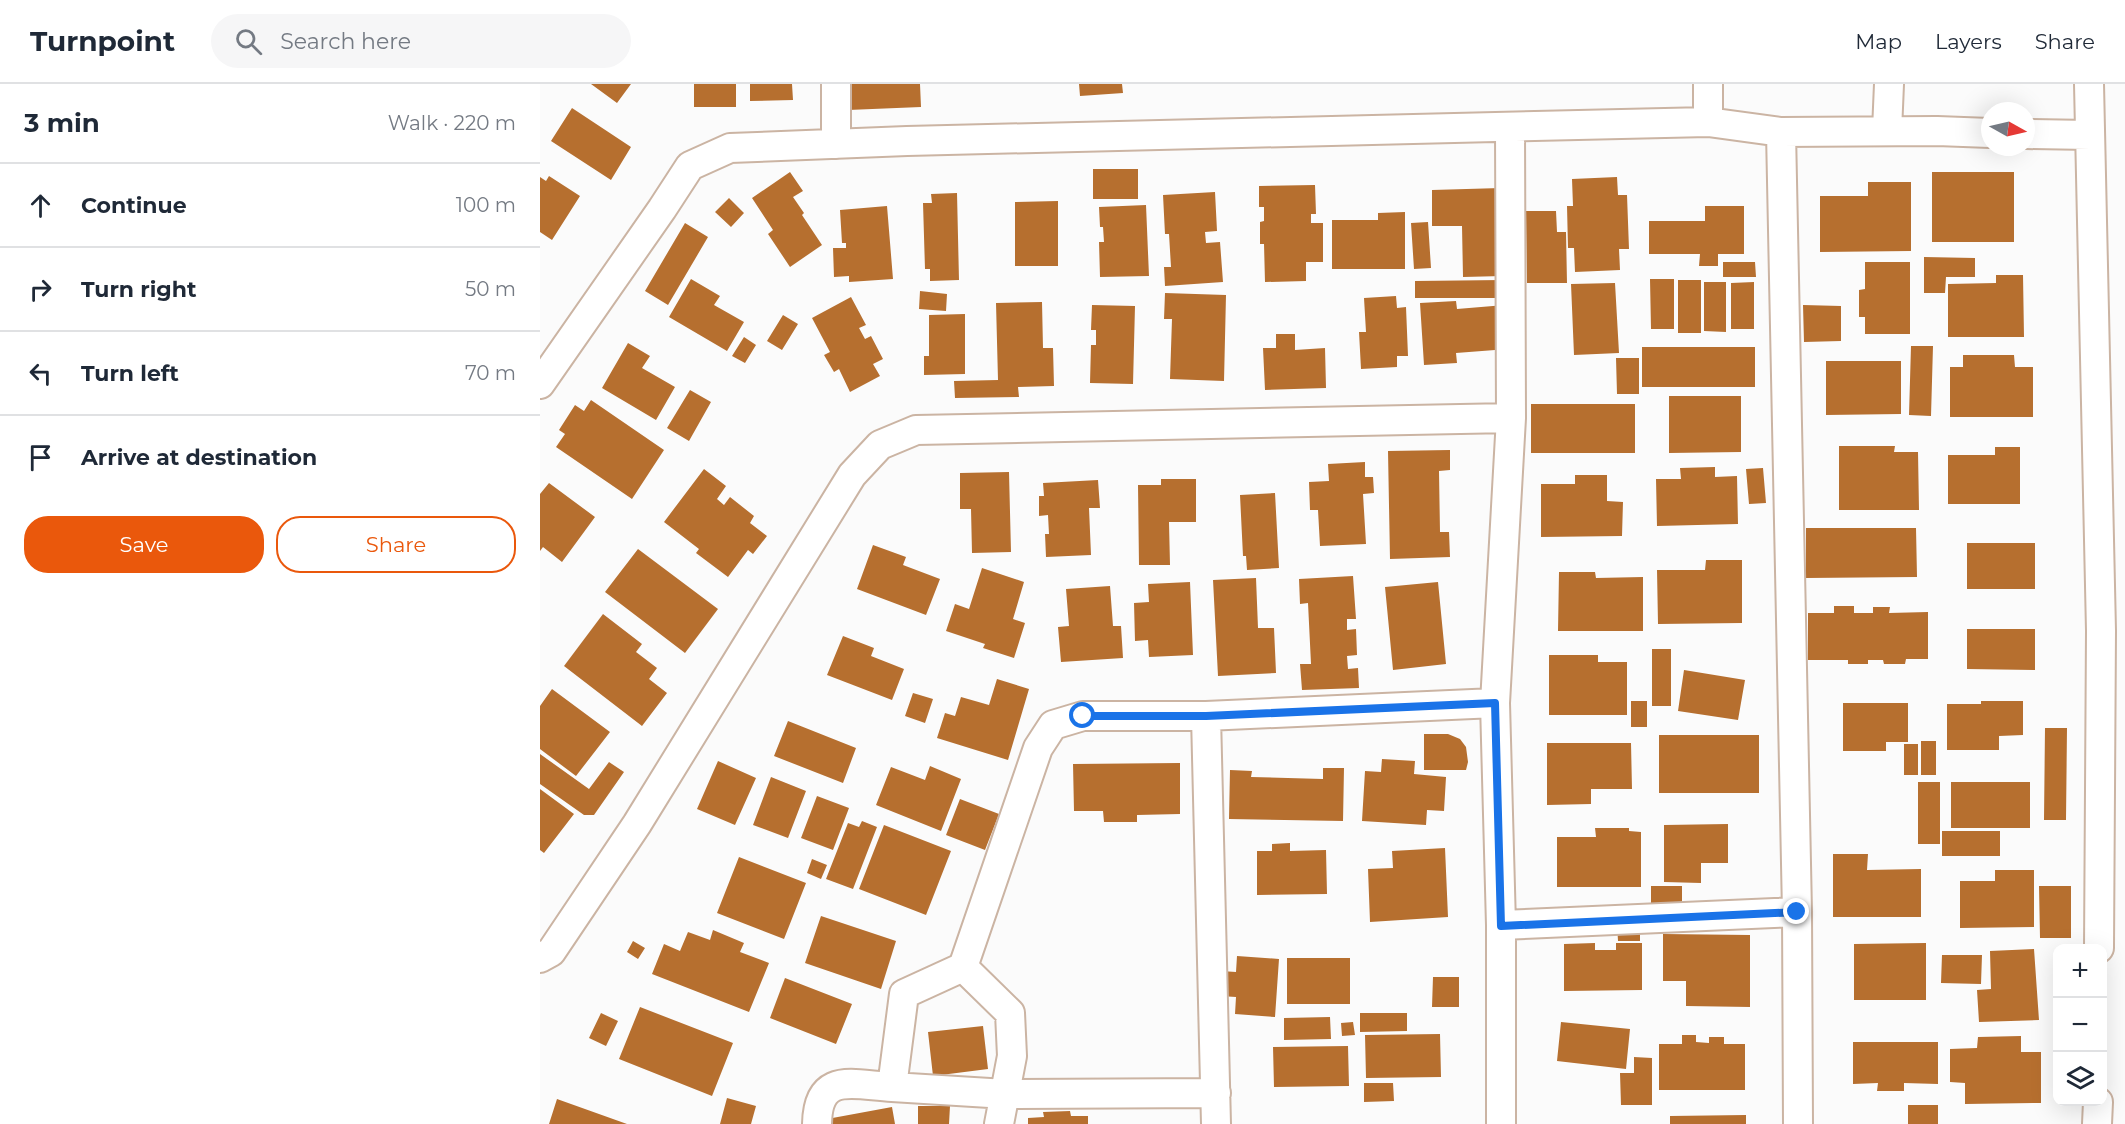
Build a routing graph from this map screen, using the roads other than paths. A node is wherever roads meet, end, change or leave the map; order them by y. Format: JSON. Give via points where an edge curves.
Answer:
{"nodes":[{"id":1,"x":836,"y":84,"type":"edge"},
{"id":2,"x":1708,"y":84,"type":"edge"},
{"id":3,"x":1889,"y":84,"type":"edge"},
{"id":4,"x":2089,"y":84,"type":"edge"},
{"id":5,"x":1708,"y":122,"type":"junction"},
{"id":6,"x":1510,"y":128,"type":"junction"},
{"id":7,"x":1887,"y":131,"type":"junction"},
{"id":8,"x":1781,"y":132,"type":"junction"},
{"id":9,"x":1981,"y":133,"type":"edge"},
{"id":10,"x":2035,"y":134,"type":"edge"},
{"id":11,"x":2090,"y":135,"type":"junction"},
{"id":12,"x":836,"y":144,"type":"junction"},
{"id":13,"x":540,"y":384,"type":"edge"},
{"id":14,"x":1511,"y":418,"type":"junction"},
{"id":15,"x":2113,"y":631,"type":"edge"},
{"id":16,"x":1495,"y":703,"type":"junction"},
{"id":17,"x":1206,"y":716,"type":"junction"},
{"id":18,"x":1797,"y":912,"type":"junction"},
{"id":19,"x":1501,"y":926,"type":"junction"},
{"id":20,"x":2099,"y":944,"type":"edge"},
{"id":21,"x":2107,"y":948,"type":"edge"},
{"id":22,"x":2125,"y":948,"type":"edge"},
{"id":23,"x":540,"y":958,"type":"edge"},
{"id":24,"x":963,"y":967,"type":"junction"},
{"id":25,"x":892,"y":1087,"type":"junction"},
{"id":26,"x":1006,"y":1094,"type":"junction"},
{"id":27,"x":1216,"y":1094,"type":"junction"},
{"id":28,"x":2098,"y":1106,"type":"edge"},
{"id":29,"x":817,"y":1124,"type":"edge"},
{"id":30,"x":999,"y":1124,"type":"edge"},
{"id":31,"x":1216,"y":1124,"type":"edge"},
{"id":32,"x":1501,"y":1124,"type":"edge"},
{"id":33,"x":1798,"y":1124,"type":"edge"},
{"id":34,"x":2097,"y":1124,"type":"edge"}],
"edges":[{"from":1,"to":12,"type":"street"},
{"from":2,"to":5,"type":"street"},
{"from":3,"to":7,"type":"street"},
{"from":4,"to":11,"type":"street"},
{"from":5,"to":6,"type":"street"},
{"from":5,"to":8,"type":"street"},
{"from":6,"to":12,"type":"street"},
{"from":6,"to":14,"type":"street"},
{"from":7,"to":8,"type":"street"},
{"from":7,"to":9,"type":"street"},
{"from":8,"to":18,"type":"street"},
{"from":10,"to":11,"type":"street"},
{"from":11,"to":15,"type":"street"},
{"from":12,"to":13,"type":"street","via":[[730,148],[690,166]]},
{"from":14,"to":16,"type":"street"},
{"from":14,"to":23,"type":"street","via":[[916,430],[880,445],[852,475],[637,824],[551,952]]},
{"from":15,"to":20,"type":"street"},
{"from":16,"to":17,"type":"street"},
{"from":16,"to":19,"type":"street"},
{"from":17,"to":24,"type":"street","via":[[1083,716],[1053,725],[1038,748]]},
{"from":17,"to":27,"type":"street"},
{"from":18,"to":19,"type":"street"},
{"from":18,"to":33,"type":"street"},
{"from":19,"to":32,"type":"street"},
{"from":21,"to":22,"type":"street"},
{"from":24,"to":25,"type":"street","via":[[904,994]]},
{"from":24,"to":26,"type":"street","via":[[1010,1012],[1012,1056]]},
{"from":25,"to":26,"type":"street"},
{"from":25,"to":29,"type":"street","via":[[835,1085],[823,1093]]},
{"from":26,"to":27,"type":"street"},
{"from":26,"to":30,"type":"street"},
{"from":27,"to":31,"type":"street"},
{"from":28,"to":34,"type":"street"}]}
